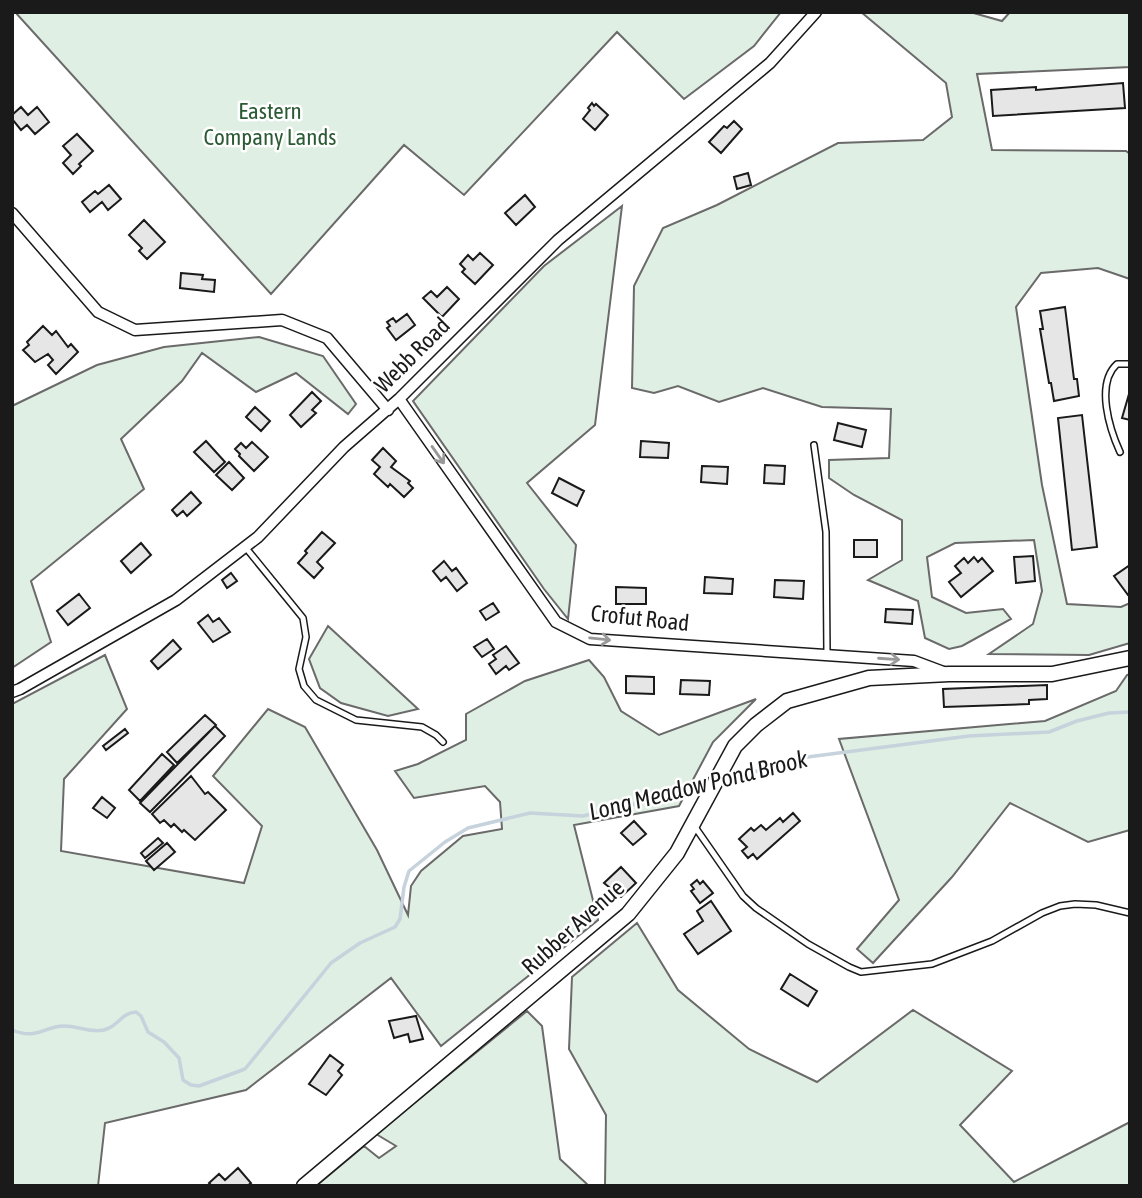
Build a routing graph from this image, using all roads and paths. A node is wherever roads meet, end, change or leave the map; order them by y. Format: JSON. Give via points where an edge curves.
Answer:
{"nodes":[{"id":1,"x":816,"y":12,"type":"edge"},
{"id":2,"x":12,"y":213,"type":"edge"},
{"id":3,"x":1130,"y":364,"type":"edge"},
{"id":4,"x":399,"y":399,"type":"junction"},
{"id":5,"x":387,"y":410,"type":"junction"},
{"id":6,"x":814,"y":445,"type":"dead end"},
{"id":7,"x":1120,"y":452,"type":"dead end"},
{"id":8,"x":246,"y":548,"type":"junction"},
{"id":9,"x":827,"y":655,"type":"junction"},
{"id":10,"x":1130,"y":658,"type":"edge"},
{"id":11,"x":949,"y":674,"type":"junction"},
{"id":12,"x":12,"y":692,"type":"edge"},
{"id":13,"x":443,"y":743,"type":"dead end"},
{"id":14,"x":693,"y":825,"type":"junction"},
{"id":15,"x":1130,"y":913,"type":"edge"},
{"id":16,"x":304,"y":1186,"type":"edge"}],
"edges":[{"from":1,"to":4,"type":"street","name":"Webb Road","via":[[770,63],[558,240]]},
{"from":2,"to":5,"type":"street","via":[[98,312],[135,330],[282,320],[327,338]]},
{"from":3,"to":7,"type":"lane","via":[[1113,367],[1106,390],[1111,433]]},
{"from":4,"to":5,"type":"street","name":"Webb Road"},
{"from":4,"to":9,"type":"street","name":"Crofut Road","one_way":true,"via":[[556,622],[590,639]]},
{"from":5,"to":8,"type":"street","name":"Webb Road","via":[[344,447]]},
{"from":6,"to":9,"type":"lane","via":[[826,532]]},
{"from":8,"to":12,"type":"street","name":"Webb Road","via":[[176,600]]},
{"from":8,"to":13,"type":"lane","via":[[303,618],[307,627],[299,669],[304,686],[316,700],[356,720],[422,727]]},
{"from":9,"to":11,"type":"street","name":"Crofut Road","one_way":true,"via":[[914,661]]},
{"from":10,"to":11,"type":"street","name":"Rubber Avenue","via":[[1052,674]]},
{"from":11,"to":14,"type":"street","name":"Rubber Avenue","via":[[869,678],[787,701],[735,746]]},
{"from":14,"to":15,"type":"lane","via":[[756,908],[808,944],[861,971],[932,964],[992,941],[1060,906],[1096,905]]},
{"from":14,"to":16,"type":"street","name":"Rubber Avenue","via":[[677,853],[628,914]]}]}
